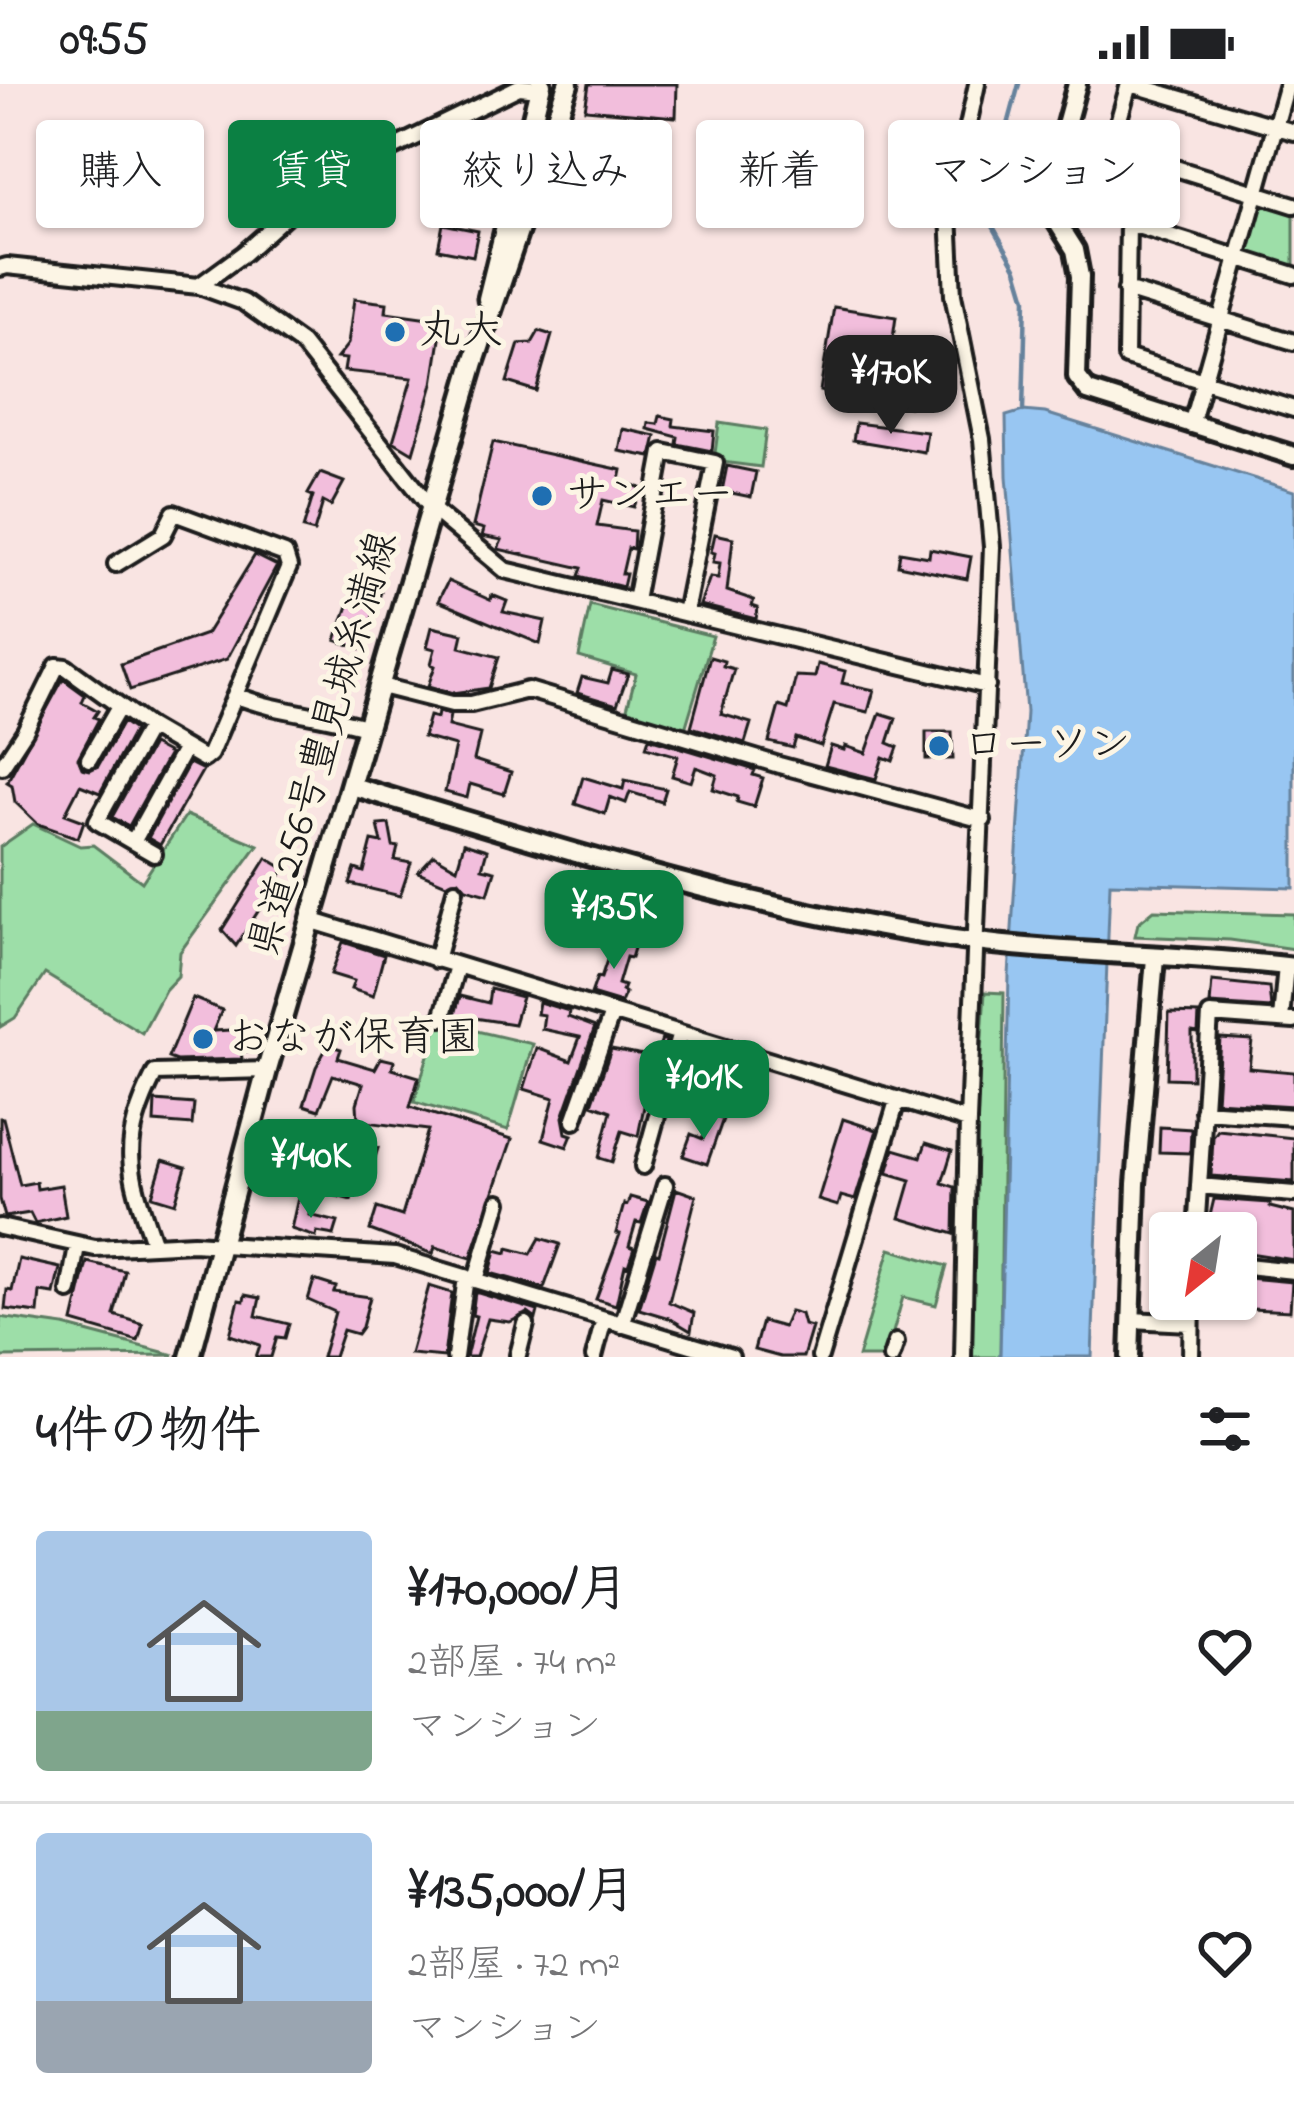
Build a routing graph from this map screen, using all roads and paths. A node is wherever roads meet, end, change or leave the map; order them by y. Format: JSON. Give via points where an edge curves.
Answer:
{"nodes":[{"id":1,"x":568,"y":84,"type":"edge"},
{"id":2,"x":977,"y":84,"type":"edge"},
{"id":3,"x":1077,"y":84,"type":"edge"},
{"id":4,"x":1130,"y":84,"type":"edge"},
{"id":5,"x":1287,"y":84,"type":"edge"},
{"id":6,"x":540,"y":87,"type":"edge"},
{"id":7,"x":1067,"y":120,"type":"edge"},
{"id":8,"x":1120,"y":120,"type":"edge"},
{"id":9,"x":1275,"y":127,"type":"junction"},
{"id":10,"x":1294,"y":132,"type":"edge"},
{"id":11,"x":1180,"y":169,"type":"edge"},
{"id":12,"x":1256,"y":193,"type":"junction"},
{"id":13,"x":1294,"y":205,"type":"edge"},
{"id":14,"x":1061,"y":228,"type":"edge"},
{"id":15,"x":1128,"y":228,"type":"edge"},
{"id":16,"x":1141,"y":228,"type":"edge"},
{"id":17,"x":1238,"y":257,"type":"junction"},
{"id":18,"x":0,"y":268,"type":"edge"},
{"id":19,"x":1294,"y":274,"type":"edge"},
{"id":20,"x":199,"y":286,"type":"junction"},
{"id":21,"x":1126,"y":290,"type":"junction"},
{"id":22,"x":1221,"y":319,"type":"junction"},
{"id":23,"x":1294,"y":342,"type":"edge"},
{"id":24,"x":474,"y":362,"type":"junction"},
{"id":25,"x":1203,"y":381,"type":"junction"},
{"id":26,"x":1294,"y":409,"type":"edge"},
{"id":27,"x":1191,"y":424,"type":"junction"},
{"id":28,"x":1294,"y":456,"type":"edge"},
{"id":29,"x":431,"y":508,"type":"junction"},
{"id":30,"x":116,"y":564,"type":"dead end"},
{"id":31,"x":635,"y":602,"type":"junction"},
{"id":32,"x":685,"y":613,"type":"junction"},
{"id":33,"x":381,"y":686,"type":"junction"},
{"id":34,"x":987,"y":686,"type":"junction"},
{"id":35,"x":236,"y":695,"type":"junction"},
{"id":36,"x":119,"y":707,"type":"junction"},
{"id":37,"x":149,"y":727,"type":"junction"},
{"id":38,"x":368,"y":728,"type":"junction"},
{"id":39,"x":185,"y":748,"type":"junction"},
{"id":40,"x":89,"y":759,"type":"dead end"},
{"id":41,"x":2,"y":766,"type":"edge"},
{"id":42,"x":352,"y":786,"type":"junction"},
{"id":43,"x":983,"y":820,"type":"junction"},
{"id":44,"x":133,"y":842,"type":"junction"},
{"id":45,"x":154,"y":854,"type":"dead end"},
{"id":46,"x":455,"y":890,"type":"dead end"},
{"id":47,"x":313,"y":921,"type":"junction"},
{"id":48,"x":977,"y":942,"type":"junction"},
{"id":49,"x":1155,"y":958,"type":"junction"},
{"id":50,"x":436,"y":959,"type":"junction"},
{"id":51,"x":457,"y":966,"type":"junction"},
{"id":52,"x":1290,"y":966,"type":"edge"},
{"id":53,"x":612,"y":1013,"type":"junction"},
{"id":54,"x":442,"y":1018,"type":"dead end"},
{"id":55,"x":1287,"y":1020,"type":"edge"},
{"id":56,"x":680,"y":1033,"type":"junction"},
{"id":57,"x":267,"y":1070,"type":"junction"},
{"id":58,"x":897,"y":1101,"type":"junction"},
{"id":59,"x":1203,"y":1111,"type":"junction"},
{"id":60,"x":1294,"y":1118,"type":"edge"},
{"id":61,"x":574,"y":1121,"type":"dead end"},
{"id":62,"x":968,"y":1121,"type":"junction"},
{"id":63,"x":643,"y":1166,"type":"dead end"},
{"id":64,"x":665,"y":1185,"type":"dead end"},
{"id":65,"x":1199,"y":1186,"type":"junction"},
{"id":66,"x":1294,"y":1193,"type":"edge"},
{"id":67,"x":499,"y":1202,"type":"dead end"},
{"id":68,"x":1197,"y":1212,"type":"edge"},
{"id":69,"x":0,"y":1227,"type":"edge"},
{"id":70,"x":221,"y":1244,"type":"junction"},
{"id":71,"x":154,"y":1245,"type":"junction"},
{"id":72,"x":77,"y":1246,"type":"junction"},
{"id":73,"x":1257,"y":1266,"type":"edge"},
{"id":74,"x":1294,"y":1270,"type":"edge"},
{"id":75,"x":471,"y":1279,"type":"junction"},
{"id":76,"x":69,"y":1291,"type":"dead end"},
{"id":77,"x":604,"y":1319,"type":"junction"},
{"id":78,"x":1131,"y":1320,"type":"junction"},
{"id":79,"x":1190,"y":1320,"type":"edge"},
{"id":80,"x":1190,"y":1323,"type":"junction"},
{"id":81,"x":526,"y":1324,"type":"dead end"},
{"id":82,"x":622,"y":1325,"type":"junction"},
{"id":83,"x":518,"y":1355,"type":"edge"},
{"id":84,"x":190,"y":1357,"type":"edge"},
{"id":85,"x":455,"y":1357,"type":"edge"},
{"id":86,"x":595,"y":1357,"type":"edge"},
{"id":87,"x":731,"y":1357,"type":"edge"},
{"id":88,"x":820,"y":1357,"type":"edge"},
{"id":89,"x":963,"y":1357,"type":"edge"},
{"id":90,"x":1130,"y":1357,"type":"edge"},
{"id":91,"x":1191,"y":1357,"type":"edge"}],
"edges":[{"from":1,"to":24,"type":"main road","name":"県道256号豊見城糸満線"},
{"from":2,"to":34,"type":"street","via":[[950,214],[950,269],[982,439],[992,547]]},
{"from":3,"to":7,"type":"street"},
{"from":4,"to":8,"type":"street"},
{"from":4,"to":9,"type":"street"},
{"from":5,"to":9,"type":"street"},
{"from":6,"to":20,"type":"street","via":[[519,87],[328,184]]},
{"from":6,"to":24,"type":"main road","name":"県道256号豊見城糸満線"},
{"from":9,"to":10,"type":"street"},
{"from":9,"to":12,"type":"street"},
{"from":11,"to":12,"type":"street"},
{"from":12,"to":13,"type":"street"},
{"from":12,"to":17,"type":"street"},
{"from":14,"to":27,"type":"street","via":[[1080,276],[1077,376],[1088,391]]},
{"from":15,"to":21,"type":"street"},
{"from":16,"to":17,"type":"street"},
{"from":17,"to":19,"type":"street"},
{"from":17,"to":22,"type":"street"},
{"from":18,"to":20,"type":"street"},
{"from":20,"to":29,"type":"street","via":[[243,302],[302,344]]},
{"from":21,"to":22,"type":"street"},
{"from":21,"to":25,"type":"street","via":[[1126,357]]},
{"from":22,"to":23,"type":"street"},
{"from":22,"to":25,"type":"street"},
{"from":24,"to":29,"type":"main road","name":"県道256号豊見城糸満線"},
{"from":25,"to":26,"type":"street"},
{"from":25,"to":27,"type":"street"},
{"from":27,"to":28,"type":"street"},
{"from":29,"to":31,"type":"street","via":[[505,570]]},
{"from":29,"to":33,"type":"main road","name":"県道256号豊見城糸満線"},
{"from":30,"to":35,"type":"street","via":[[163,536],[174,513],[289,558]]},
{"from":31,"to":32,"type":"street"},
{"from":31,"to":32,"type":"street","via":[[663,452],[715,463]]},
{"from":32,"to":34,"type":"street"},
{"from":33,"to":38,"type":"main road","name":"県道256号豊見城糸満線"},
{"from":33,"to":43,"type":"street","via":[[471,704],[528,689]]},
{"from":34,"to":43,"type":"street"},
{"from":35,"to":38,"type":"street"},
{"from":35,"to":39,"type":"street","via":[[210,754],[204,760]]},
{"from":36,"to":37,"type":"street"},
{"from":36,"to":40,"type":"street"},
{"from":36,"to":41,"type":"street","via":[[57,666]]},
{"from":37,"to":39,"type":"street"},
{"from":37,"to":44,"type":"street","via":[[97,821]]},
{"from":38,"to":42,"type":"main road","name":"県道256号豊見城糸満線"},
{"from":39,"to":44,"type":"street"},
{"from":42,"to":47,"type":"main road","name":"県道256号豊見城糸満線"},
{"from":42,"to":48,"type":"street","via":[[750,901]]},
{"from":43,"to":48,"type":"street"},
{"from":44,"to":45,"type":"street"},
{"from":46,"to":50,"type":"street"},
{"from":47,"to":50,"type":"street"},
{"from":47,"to":57,"type":"main road","name":"県道256号豊見城糸満線"},
{"from":48,"to":49,"type":"street"},
{"from":48,"to":62,"type":"street"},
{"from":49,"to":52,"type":"street"},
{"from":49,"to":78,"type":"street"},
{"from":50,"to":51,"type":"street"},
{"from":51,"to":53,"type":"street"},
{"from":51,"to":54,"type":"street"},
{"from":52,"to":55,"type":"street"},
{"from":53,"to":56,"type":"street"},
{"from":53,"to":61,"type":"street"},
{"from":55,"to":59,"type":"street","via":[[1210,1015]]},
{"from":56,"to":58,"type":"street"},
{"from":56,"to":63,"type":"street"},
{"from":57,"to":70,"type":"main road","name":"県道256号豊見城糸満線"},
{"from":57,"to":71,"type":"street","via":[[155,1073],[129,1164]]},
{"from":58,"to":62,"type":"street"},
{"from":58,"to":88,"type":"street"},
{"from":59,"to":60,"type":"street"},
{"from":59,"to":65,"type":"street"},
{"from":62,"to":89,"type":"street"},
{"from":64,"to":82,"type":"street"},
{"from":65,"to":66,"type":"street"},
{"from":65,"to":68,"type":"street"},
{"from":67,"to":75,"type":"street"},
{"from":69,"to":72,"type":"street"},
{"from":70,"to":71,"type":"street"},
{"from":70,"to":75,"type":"street","via":[[395,1256]]},
{"from":70,"to":84,"type":"main road","name":"県道256号豊見城糸満線"},
{"from":71,"to":72,"type":"street"},
{"from":72,"to":76,"type":"street"},
{"from":73,"to":74,"type":"street"},
{"from":75,"to":77,"type":"street"},
{"from":75,"to":85,"type":"street"},
{"from":77,"to":82,"type":"street"},
{"from":77,"to":86,"type":"street"},
{"from":78,"to":80,"type":"street"},
{"from":78,"to":90,"type":"street"},
{"from":79,"to":80,"type":"street"},
{"from":80,"to":91,"type":"street"},
{"from":81,"to":83,"type":"street"},
{"from":82,"to":87,"type":"street"}]}
